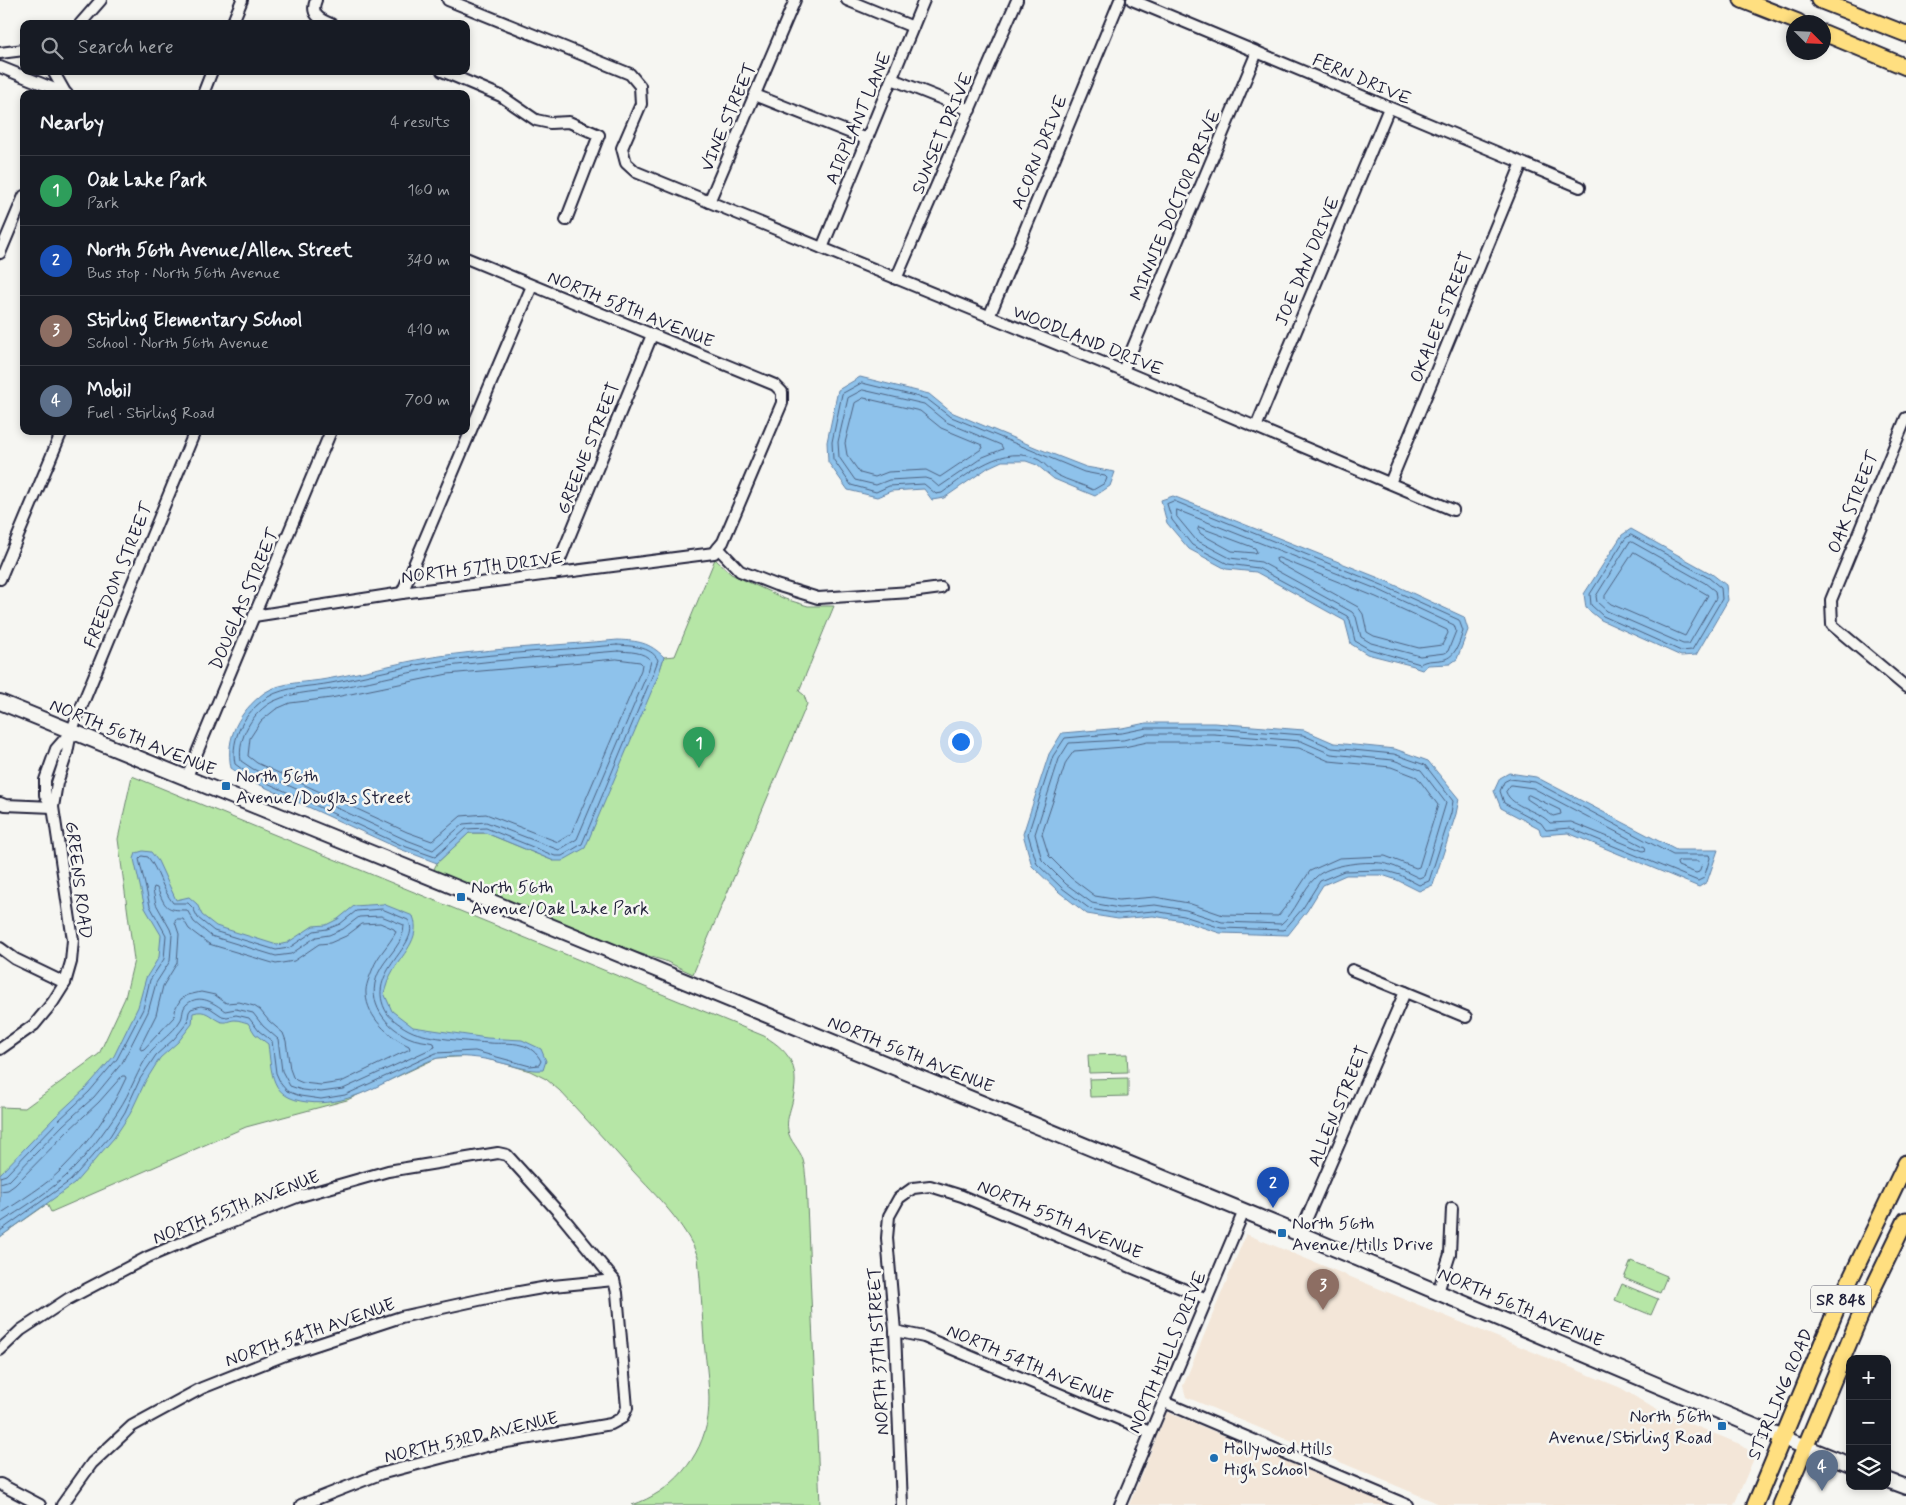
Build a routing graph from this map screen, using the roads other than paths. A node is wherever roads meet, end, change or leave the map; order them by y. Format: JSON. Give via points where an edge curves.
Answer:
{"nodes":[{"id":1,"x":101,"y":0,"type":"edge"},
{"id":2,"x":242,"y":0,"type":"edge"},
{"id":3,"x":316,"y":0,"type":"edge"},
{"id":4,"x":448,"y":0,"type":"edge"},
{"id":5,"x":795,"y":0,"type":"edge"},
{"id":6,"x":848,"y":0,"type":"edge"},
{"id":7,"x":924,"y":0,"type":"edge"},
{"id":8,"x":1017,"y":0,"type":"edge"},
{"id":9,"x":1120,"y":0,"type":"edge"},
{"id":10,"x":1132,"y":0,"type":"edge"},
{"id":11,"x":1742,"y":0,"type":"edge"},
{"id":12,"x":1819,"y":0,"type":"edge"},
{"id":13,"x":1786,"y":17,"type":"edge"},
{"id":14,"x":84,"y":20,"type":"edge"},
{"id":15,"x":234,"y":20,"type":"edge"},
{"id":16,"x":322,"y":20,"type":"edge"},
{"id":17,"x":913,"y":27,"type":"junction"},
{"id":18,"x":1906,"y":34,"type":"edge"},
{"id":19,"x":1831,"y":36,"type":"edge"},
{"id":20,"x":20,"y":50,"type":"edge"},
{"id":21,"x":1257,"y":52,"type":"junction"},
{"id":22,"x":0,"y":53,"type":"edge"},
{"id":23,"x":1904,"y":65,"type":"edge"},
{"id":24,"x":0,"y":67,"type":"edge"},
{"id":25,"x":55,"y":75,"type":"edge"},
{"id":26,"x":210,"y":75,"type":"edge"},
{"id":27,"x":451,"y":75,"type":"edge"},
{"id":28,"x":892,"y":79,"type":"junction"},
{"id":29,"x":56,"y":90,"type":"edge"},
{"id":30,"x":64,"y":90,"type":"edge"},
{"id":31,"x":205,"y":90,"type":"edge"},
{"id":32,"x":755,"y":95,"type":"junction"},
{"id":33,"x":1389,"y":108,"type":"junction"},
{"id":34,"x":970,"y":110,"type":"junction"},
{"id":35,"x":866,"y":139,"type":"junction"},
{"id":36,"x":1522,"y":163,"type":"junction"},
{"id":37,"x":1580,"y":187,"type":"dead end"},
{"id":38,"x":709,"y":202,"type":"junction"},
{"id":39,"x":20,"y":206,"type":"edge"},
{"id":40,"x":566,"y":220,"type":"dead end"},
{"id":41,"x":822,"y":248,"type":"junction"},
{"id":42,"x":0,"y":253,"type":"edge"},
{"id":43,"x":470,"y":260,"type":"edge"},
{"id":44,"x":896,"y":279,"type":"junction"},
{"id":45,"x":532,"y":286,"type":"junction"},
{"id":46,"x":989,"y":317,"type":"junction"},
{"id":47,"x":652,"y":335,"type":"junction"},
{"id":48,"x":1123,"y":371,"type":"junction"},
{"id":49,"x":1906,"y":418,"type":"edge"},
{"id":50,"x":1256,"y":427,"type":"junction"},
{"id":51,"x":470,"y":432,"type":"edge"},
{"id":52,"x":60,"y":435,"type":"edge"},
{"id":53,"x":193,"y":435,"type":"edge"},
{"id":54,"x":329,"y":435,"type":"edge"},
{"id":55,"x":469,"y":435,"type":"edge"},
{"id":56,"x":1390,"y":483,"type":"junction"},
{"id":57,"x":1453,"y":510,"type":"dead end"},
{"id":58,"x":716,"y":551,"type":"junction"},
{"id":59,"x":554,"y":574,"type":"junction"},
{"id":60,"x":0,"y":579,"type":"edge"},
{"id":61,"x":941,"y":588,"type":"dead end"},
{"id":62,"x":402,"y":593,"type":"junction"},
{"id":63,"x":254,"y":616,"type":"junction"},
{"id":64,"x":1906,"y":687,"type":"edge"},
{"id":65,"x":0,"y":702,"type":"edge"},
{"id":66,"x":71,"y":732,"type":"junction"},
{"id":67,"x":47,"y":774,"type":"junction"},
{"id":68,"x":58,"y":778,"type":"junction"},
{"id":69,"x":186,"y":779,"type":"junction"},
{"id":70,"x":0,"y":803,"type":"edge"},
{"id":71,"x":53,"y":807,"type":"junction"},
{"id":72,"x":0,"y":948,"type":"edge"},
{"id":73,"x":1352,"y":970,"type":"dead end"},
{"id":74,"x":65,"y":982,"type":"junction"},
{"id":75,"x":1405,"y":992,"type":"junction"},
{"id":76,"x":1466,"y":1017,"type":"dead end"},
{"id":77,"x":0,"y":1049,"type":"edge"},
{"id":78,"x":1906,"y":1163,"type":"edge"},
{"id":79,"x":899,"y":1198,"type":"joint"},
{"id":80,"x":1452,"y":1208,"type":"dead end"},
{"id":81,"x":1244,"y":1211,"type":"junction"},
{"id":82,"x":1906,"y":1220,"type":"edge"},
{"id":83,"x":1300,"y":1234,"type":"junction"},
{"id":84,"x":614,"y":1280,"type":"junction"},
{"id":85,"x":1438,"y":1292,"type":"junction"},
{"id":86,"x":1207,"y":1299,"type":"junction"},
{"id":87,"x":895,"y":1332,"type":"junction"},
{"id":88,"x":0,"y":1350,"type":"edge"},
{"id":89,"x":1164,"y":1402,"type":"junction"},
{"id":90,"x":1150,"y":1432,"type":"junction"},
{"id":91,"x":1782,"y":1438,"type":"junction"},
{"id":92,"x":1804,"y":1447,"type":"junction"},
{"id":93,"x":1846,"y":1463,"type":"edge"},
{"id":94,"x":1891,"y":1481,"type":"edge"},
{"id":95,"x":0,"y":1484,"type":"edge"},
{"id":96,"x":1906,"y":1487,"type":"edge"},
{"id":97,"x":40,"y":1505,"type":"edge"},
{"id":98,"x":62,"y":1505,"type":"edge"},
{"id":99,"x":301,"y":1505,"type":"edge"},
{"id":100,"x":902,"y":1505,"type":"edge"},
{"id":101,"x":1120,"y":1505,"type":"edge"},
{"id":102,"x":1407,"y":1505,"type":"edge"},
{"id":103,"x":1755,"y":1505,"type":"edge"},
{"id":104,"x":1781,"y":1505,"type":"edge"}],
"edges":[{"from":1,"to":14,"type":"street"},
{"from":2,"to":15,"type":"street"},
{"from":3,"to":16,"type":"street","via":[[313,6],[315,13]]},
{"from":4,"to":38,"type":"street","via":[[630,74],[640,86],[641,104],[622,148],[626,163],[636,172]]},
{"from":5,"to":32,"type":"street","name":"VINE STREET"},
{"from":6,"to":17,"type":"street"},
{"from":7,"to":17,"type":"street","name":"AIRPLANT LANE"},
{"from":8,"to":34,"type":"street","name":"SUNSET DRIVE"},
{"from":9,"to":46,"type":"street","name":"ACORN DRIVE"},
{"from":10,"to":21,"type":"street","name":"FERN DRIVE"},
{"from":11,"to":13,"type":"main road"},
{"from":12,"to":18,"type":"main road"},
{"from":17,"to":28,"type":"street","name":"AIRPLANT LANE"},
{"from":19,"to":23,"type":"main road"},
{"from":20,"to":22,"type":"street"},
{"from":21,"to":33,"type":"street","name":"FERN DRIVE"},
{"from":21,"to":48,"type":"street","name":"MINNIE DOCTOR DRIVE"},
{"from":24,"to":29,"type":"street"},
{"from":25,"to":30,"type":"street"},
{"from":26,"to":31,"type":"street"},
{"from":27,"to":40,"type":"street","via":[[501,96],[536,120],[569,122],[599,135]]},
{"from":28,"to":34,"type":"street"},
{"from":28,"to":35,"type":"street","name":"AIRPLANT LANE"},
{"from":32,"to":35,"type":"street"},
{"from":32,"to":38,"type":"street","name":"VINE STREET"},
{"from":33,"to":36,"type":"street","name":"FERN DRIVE"},
{"from":33,"to":50,"type":"street","name":"JOE DAN DRIVE"},
{"from":34,"to":44,"type":"street","name":"SUNSET DRIVE"},
{"from":35,"to":41,"type":"street","name":"AIRPLANT LANE"},
{"from":36,"to":37,"type":"street","name":"FERN DRIVE"},
{"from":36,"to":56,"type":"street","name":"OKALEE STREET"},
{"from":38,"to":41,"type":"street","name":"WOODLAND DRIVE"},
{"from":39,"to":42,"type":"street"},
{"from":41,"to":44,"type":"street","name":"WOODLAND DRIVE"},
{"from":43,"to":45,"type":"street","name":"NORTH 58TH AVENUE"},
{"from":44,"to":46,"type":"street","name":"WOODLAND DRIVE"},
{"from":45,"to":47,"type":"street","name":"NORTH 58TH AVENUE"},
{"from":45,"to":51,"type":"street"},
{"from":46,"to":48,"type":"street","name":"WOODLAND DRIVE"},
{"from":47,"to":58,"type":"street","name":"NORTH 58TH AVENUE","via":[[775,385],[782,392],[782,403],[723,542]]},
{"from":47,"to":59,"type":"street","name":"GREENE STREET"},
{"from":48,"to":50,"type":"street","name":"WOODLAND DRIVE"},
{"from":49,"to":64,"type":"street","name":"OAK STREET","via":[[1831,600],[1832,625]]},
{"from":50,"to":56,"type":"street","name":"WOODLAND DRIVE"},
{"from":52,"to":60,"type":"street"},
{"from":53,"to":66,"type":"street","name":"FREEDOM STREET"},
{"from":54,"to":63,"type":"street","name":"DOUGLAS STREET"},
{"from":55,"to":62,"type":"street"},
{"from":56,"to":57,"type":"street","name":"WOODLAND DRIVE"},
{"from":58,"to":59,"type":"street","name":"NORTH 57TH DRIVE"},
{"from":58,"to":61,"type":"street","via":[[740,571],[818,598]]},
{"from":59,"to":62,"type":"street","name":"NORTH 57TH DRIVE"},
{"from":62,"to":63,"type":"street","name":"NORTH 57TH DRIVE"},
{"from":63,"to":69,"type":"street","name":"DOUGLAS STREET"},
{"from":65,"to":66,"type":"street","name":"NORTH 56TH AVENUE"},
{"from":66,"to":67,"type":"street","name":"GREENS ROAD","via":[[56,749]]},
{"from":66,"to":68,"type":"street","name":"GREENS ROAD"},
{"from":66,"to":69,"type":"street","name":"NORTH 56TH AVENUE"},
{"from":67,"to":68,"type":"street"},
{"from":67,"to":71,"type":"street","name":"GREENS ROAD","via":[[45,795]]},
{"from":68,"to":71,"type":"street","name":"GREENS ROAD"},
{"from":69,"to":81,"type":"street","name":"NORTH 56TH AVENUE"},
{"from":70,"to":71,"type":"street"},
{"from":71,"to":74,"type":"street","name":"GREENS ROAD","via":[[73,940]]},
{"from":72,"to":74,"type":"street","via":[[15,959]]},
{"from":73,"to":75,"type":"street"},
{"from":74,"to":77,"type":"street","name":"GREENS ROAD","via":[[34,1025]]},
{"from":75,"to":76,"type":"street"},
{"from":75,"to":83,"type":"street","name":"ALLEN STREET"},
{"from":78,"to":91,"type":"main road","name":"STIRLING ROAD","number":"SR 848","via":[[1850,1278]]},
{"from":79,"to":86,"type":"street","name":"NORTH 55TH AVENUE","via":[[914,1188],[930,1186],[962,1196]]},
{"from":79,"to":87,"type":"street","name":"NORTH 37TH STREET","via":[[889,1216],[887,1238]]},
{"from":80,"to":85,"type":"street","via":[[1450,1254]]},
{"from":81,"to":83,"type":"street","name":"NORTH 56TH AVENUE"},
{"from":81,"to":86,"type":"street","name":"NORTH HILLS DRIVE"},
{"from":82,"to":92,"type":"main road","number":"SR 848","via":[[1863,1309]]},
{"from":83,"to":85,"type":"street","name":"NORTH 56TH AVENUE"},
{"from":84,"to":88,"type":"street","name":"NORTH 55TH AVENUE","via":[[507,1155],[498,1153],[388,1171],[288,1201],[198,1236],[148,1257],[68,1299],[21,1330]]},
{"from":84,"to":98,"type":"street","name":"NORTH 54TH AVENUE","via":[[553,1286],[401,1317],[286,1355],[202,1388],[132,1426],[92,1463]]},
{"from":84,"to":99,"type":"street","name":"NORTH 53RD AVENUE","via":[[627,1408],[622,1418],[611,1424],[490,1445],[380,1474]]},
{"from":85,"to":91,"type":"street","name":"NORTH 56TH AVENUE"},
{"from":86,"to":89,"type":"street","name":"NORTH HILLS DRIVE"},
{"from":87,"to":90,"type":"street","name":"NORTH 54TH AVENUE","via":[[924,1337]]},
{"from":87,"to":100,"type":"street","name":"NORTH 37TH STREET"},
{"from":89,"to":90,"type":"street","name":"NORTH HILLS DRIVE"},
{"from":89,"to":102,"type":"street"},
{"from":90,"to":101,"type":"street","name":"NORTH HILLS DRIVE"},
{"from":91,"to":92,"type":"street","name":"NORTH 56TH AVENUE"},
{"from":91,"to":103,"type":"main road","name":"STIRLING ROAD","number":"SR 848"},
{"from":92,"to":93,"type":"street","name":"NORTH 56TH AVENUE"},
{"from":92,"to":104,"type":"main road","number":"SR 848"},
{"from":94,"to":96,"type":"street"},
{"from":95,"to":97,"type":"street"}]}
